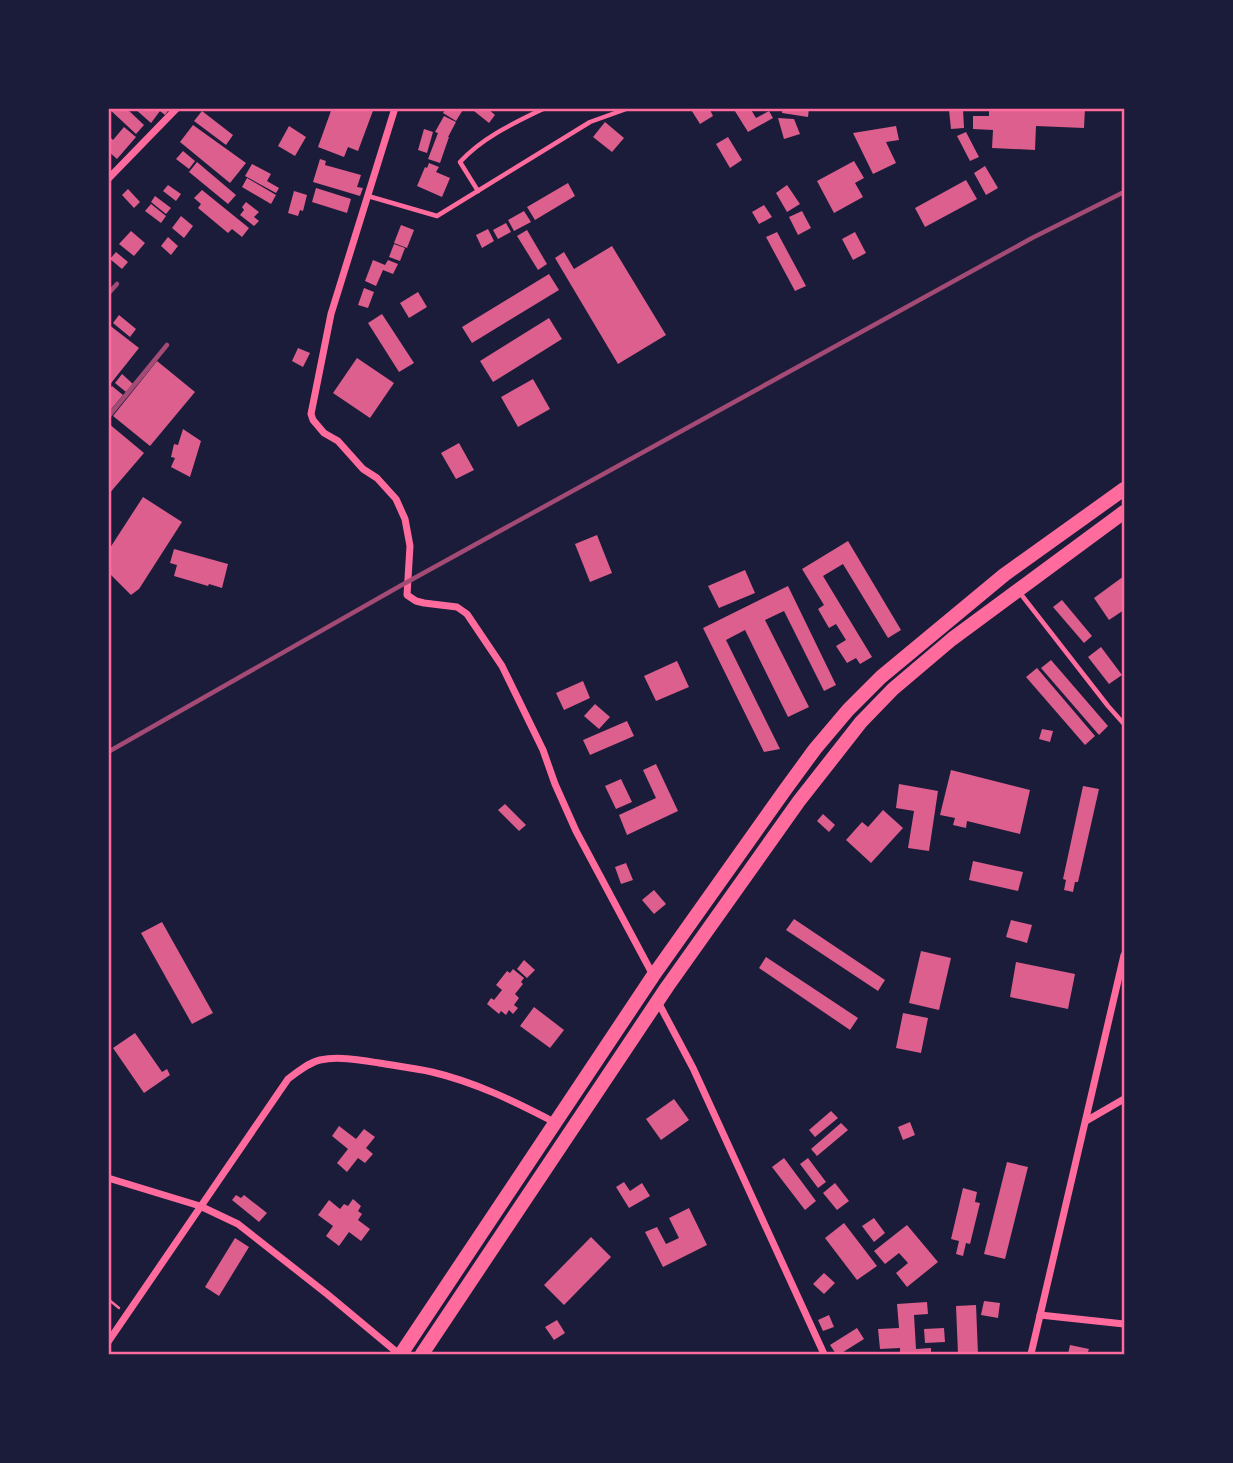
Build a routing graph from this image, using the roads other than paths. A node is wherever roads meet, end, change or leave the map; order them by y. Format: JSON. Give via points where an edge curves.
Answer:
{"nodes":[{"id":1,"x":177,"y":108,"type":"edge"},
{"id":2,"x":395,"y":108,"type":"edge"},
{"id":3,"x":545,"y":108,"type":"edge"},
{"id":4,"x":629,"y":108,"type":"edge"},
{"id":5,"x":108,"y":179,"type":"edge"},
{"id":6,"x":478,"y":191,"type":"junction"},
{"id":7,"x":367,"y":196,"type":"junction"},
{"id":8,"x":1125,"y":489,"type":"edge"},
{"id":9,"x":1125,"y":512,"type":"edge"},
{"id":10,"x":1018,"y":590,"type":"junction"},
{"id":11,"x":1125,"y":724,"type":"edge"},
{"id":12,"x":1125,"y":955,"type":"edge"},
{"id":13,"x":653,"y":976,"type":"junction"},
{"id":14,"x":658,"y":1002,"type":"junction"},
{"id":15,"x":1125,"y":1099,"type":"edge"},
{"id":16,"x":1086,"y":1121,"type":"junction"},
{"id":17,"x":556,"y":1123,"type":"junction"},
{"id":18,"x":108,"y":1178,"type":"edge"},
{"id":19,"x":200,"y":1206,"type":"junction"},
{"id":20,"x":1040,"y":1315,"type":"junction"},
{"id":21,"x":1125,"y":1324,"type":"edge"},
{"id":22,"x":108,"y":1342,"type":"edge"},
{"id":23,"x":400,"y":1354,"type":"edge"},
{"id":24,"x":422,"y":1354,"type":"edge"},
{"id":25,"x":824,"y":1354,"type":"edge"},
{"id":26,"x":1031,"y":1354,"type":"edge"}],
"edges":[{"from":1,"to":5,"type":"street"},
{"from":2,"to":7,"type":"street"},
{"from":3,"to":6,"type":"lane","via":[[507,126],[460,162]]},
{"from":4,"to":6,"type":"lane","via":[[590,122]]},
{"from":6,"to":7,"type":"lane","via":[[437,216]]},
{"from":7,"to":13,"type":"street","via":[[331,314],[313,420],[396,499],[410,546],[407,595],[424,603],[457,607],[467,614],[502,666],[576,831]]},
{"from":8,"to":13,"type":"main road","via":[[940,626],[848,710]]},
{"from":9,"to":10,"type":"main road"},
{"from":10,"to":11,"type":"lane"},
{"from":10,"to":14,"type":"main road","via":[[952,639],[861,722],[799,801]]},
{"from":12,"to":16,"type":"street"},
{"from":13,"to":17,"type":"main road"},
{"from":14,"to":24,"type":"main road"},
{"from":14,"to":25,"type":"street","via":[[693,1068]]},
{"from":15,"to":16,"type":"street"},
{"from":16,"to":20,"type":"street"},
{"from":17,"to":19,"type":"street","via":[[515,1101],[433,1072],[336,1058],[319,1060],[288,1079]]},
{"from":17,"to":23,"type":"main road"},
{"from":18,"to":19,"type":"street"},
{"from":19,"to":22,"type":"street"},
{"from":19,"to":23,"type":"street","via":[[238,1224]]},
{"from":20,"to":21,"type":"street"},
{"from":20,"to":26,"type":"street"}]}
